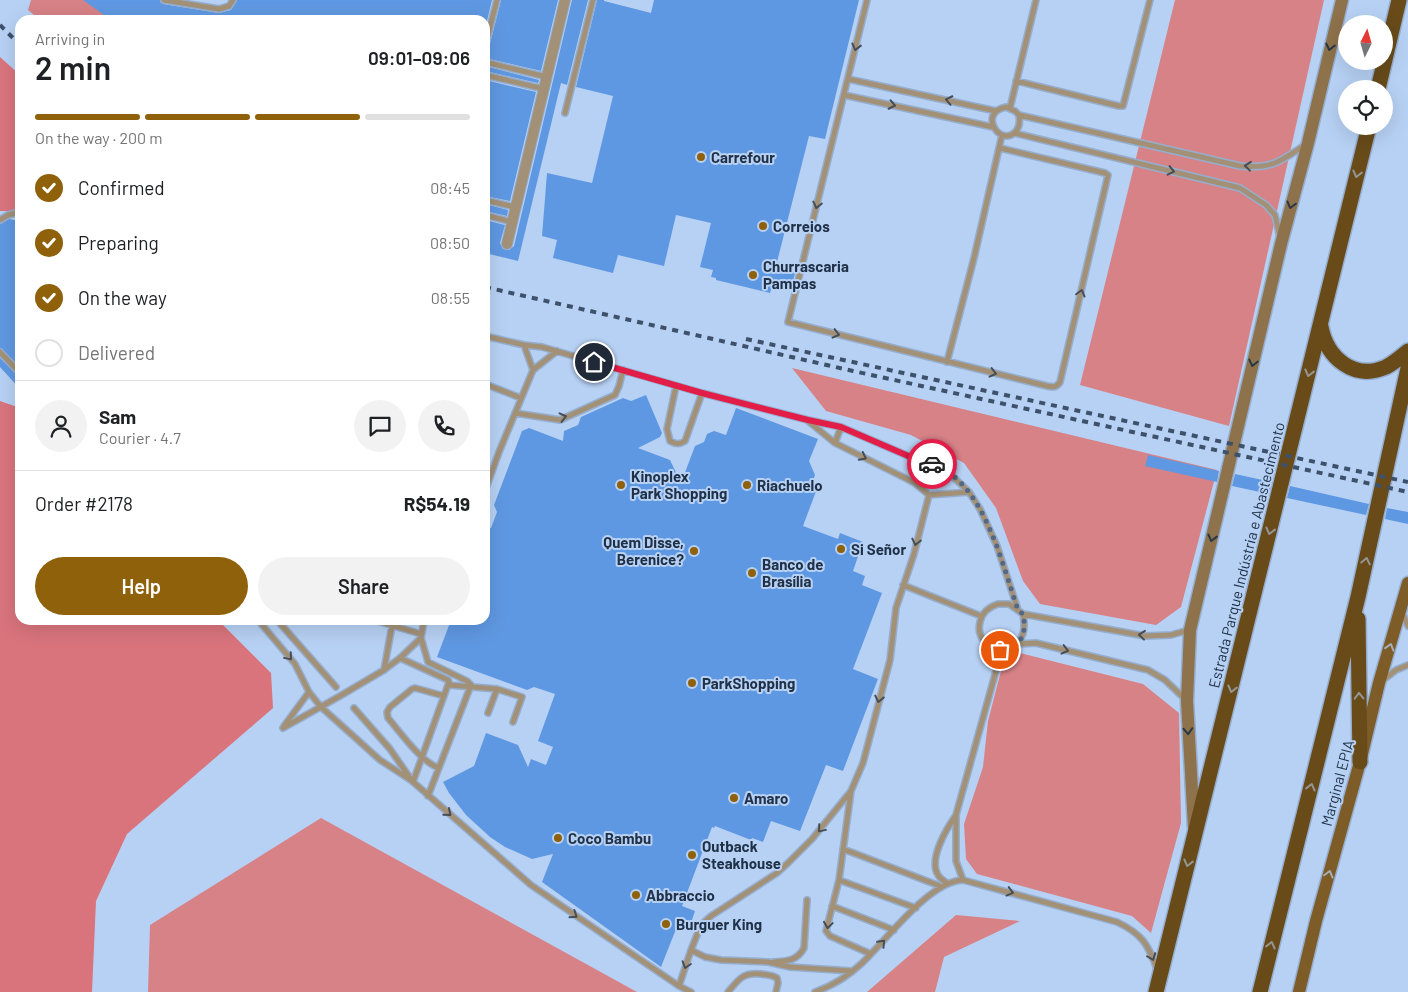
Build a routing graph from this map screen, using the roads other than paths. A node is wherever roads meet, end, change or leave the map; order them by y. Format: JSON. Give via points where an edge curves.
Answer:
{"nodes":[{"id":1,"x":164,"y":0,"type":"edge"},
{"id":2,"x":232,"y":0,"type":"edge"},
{"id":3,"x":497,"y":0,"type":"edge"},
{"id":4,"x":566,"y":0,"type":"edge"},
{"id":5,"x":593,"y":0,"type":"edge"},
{"id":6,"x":868,"y":0,"type":"edge"},
{"id":7,"x":1036,"y":0,"type":"edge"},
{"id":8,"x":1150,"y":0,"type":"edge"},
{"id":9,"x":1342,"y":0,"type":"edge"},
{"id":10,"x":1399,"y":0,"type":"edge"},
{"id":11,"x":490,"y":28,"type":"edge"},
{"id":12,"x":490,"y":63,"type":"edge"},
{"id":13,"x":490,"y":76,"type":"edge"},
{"id":14,"x":547,"y":77,"type":"junction"},
{"id":15,"x":848,"y":79,"type":"junction"},
{"id":16,"x":1380,"y":80,"type":"edge"},
{"id":17,"x":1016,"y":81,"type":"junction"},
{"id":18,"x":544,"y":89,"type":"junction"},
{"id":19,"x":844,"y":95,"type":"junction"},
{"id":20,"x":1010,"y":108,"type":"junction"},
{"id":21,"x":996,"y":111,"type":"junction"},
{"id":22,"x":564,"y":113,"type":"dead end"},
{"id":23,"x":1019,"y":115,"type":"junction"},
{"id":24,"x":993,"y":127,"type":"junction"},
{"id":25,"x":1014,"y":133,"type":"junction"},
{"id":26,"x":1002,"y":135,"type":"junction"},
{"id":27,"x":1367,"y":135,"type":"edge"},
{"id":28,"x":1308,"y":143,"type":"junction"},
{"id":29,"x":1000,"y":148,"type":"junction"},
{"id":30,"x":490,"y":201,"type":"edge"},
{"id":31,"x":515,"y":207,"type":"junction"},
{"id":32,"x":15,"y":213,"type":"edge"},
{"id":33,"x":490,"y":216,"type":"edge"},
{"id":34,"x":0,"y":220,"type":"edge"},
{"id":35,"x":512,"y":222,"type":"junction"},
{"id":36,"x":507,"y":244,"type":"dead end"},
{"id":37,"x":1281,"y":244,"type":"junction"},
{"id":38,"x":1321,"y":326,"type":"junction"},
{"id":39,"x":490,"y":337,"type":"edge"},
{"id":40,"x":524,"y":345,"type":"junction"},
{"id":41,"x":557,"y":351,"type":"junction"},
{"id":42,"x":1408,"y":351,"type":"edge"},
{"id":43,"x":0,"y":352,"type":"edge"},
{"id":44,"x":947,"y":362,"type":"junction"},
{"id":45,"x":15,"y":368,"type":"edge"},
{"id":46,"x":1408,"y":368,"type":"edge"},
{"id":47,"x":533,"y":370,"type":"junction"},
{"id":48,"x":623,"y":370,"type":"junction"},
{"id":49,"x":490,"y":386,"type":"edge"},
{"id":50,"x":676,"y":386,"type":"junction"},
{"id":51,"x":702,"y":393,"type":"junction"},
{"id":52,"x":521,"y":398,"type":"junction"},
{"id":53,"x":515,"y":413,"type":"junction"},
{"id":54,"x":808,"y":420,"type":"junction"},
{"id":55,"x":841,"y":427,"type":"junction"},
{"id":56,"x":835,"y":442,"type":"junction"},
{"id":57,"x":490,"y":478,"type":"edge"},
{"id":58,"x":969,"y":492,"type":"junction"},
{"id":59,"x":929,"y":495,"type":"junction"},
{"id":60,"x":1408,"y":583,"type":"edge"},
{"id":61,"x":903,"y":585,"type":"junction"},
{"id":62,"x":1358,"y":597,"type":"junction"},
{"id":63,"x":1401,"y":609,"type":"junction"},
{"id":64,"x":1018,"y":610,"type":"junction"},
{"id":65,"x":1023,"y":614,"type":"junction"},
{"id":66,"x":981,"y":616,"type":"junction"},
{"id":67,"x":262,"y":625,"type":"edge"},
{"id":68,"x":281,"y":625,"type":"edge"},
{"id":69,"x":392,"y":625,"type":"edge"},
{"id":70,"x":396,"y":625,"type":"edge"},
{"id":71,"x":423,"y":625,"type":"edge"},
{"id":72,"x":1408,"y":626,"type":"edge"},
{"id":73,"x":1190,"y":630,"type":"junction"},
{"id":74,"x":421,"y":636,"type":"junction"},
{"id":75,"x":1017,"y":644,"type":"junction"},
{"id":76,"x":991,"y":647,"type":"junction"},
{"id":77,"x":1010,"y":648,"type":"junction"},
{"id":78,"x":400,"y":658,"type":"junction"},
{"id":79,"x":996,"y":664,"type":"junction"},
{"id":80,"x":426,"y":665,"type":"junction"},
{"id":81,"x":1408,"y":665,"type":"edge"},
{"id":82,"x":384,"y":670,"type":"junction"},
{"id":83,"x":1379,"y":683,"type":"junction"},
{"id":84,"x":448,"y":685,"type":"junction"},
{"id":85,"x":471,"y":686,"type":"junction"},
{"id":86,"x":336,"y":688,"type":"dead end"},
{"id":87,"x":497,"y":689,"type":"junction"},
{"id":88,"x":309,"y":692,"type":"junction"},
{"id":89,"x":444,"y":696,"type":"junction"},
{"id":90,"x":1187,"y":701,"type":"junction"},
{"id":91,"x":321,"y":707,"type":"junction"},
{"id":92,"x":354,"y":708,"type":"dead end"},
{"id":93,"x":488,"y":713,"type":"dead end"},
{"id":94,"x":513,"y":722,"type":"dead end"},
{"id":95,"x":422,"y":756,"type":"junction"},
{"id":96,"x":1360,"y":762,"type":"junction"},
{"id":97,"x":439,"y":768,"type":"junction"},
{"id":98,"x":412,"y":781,"type":"junction"},
{"id":99,"x":851,"y":791,"type":"junction"},
{"id":100,"x":428,"y":796,"type":"junction"},
{"id":101,"x":956,"y":815,"type":"junction"},
{"id":102,"x":1194,"y":839,"type":"junction"},
{"id":103,"x":843,"y":849,"type":"junction"},
{"id":104,"x":839,"y":880,"type":"junction"},
{"id":105,"x":963,"y":880,"type":"junction"},
{"id":106,"x":947,"y":883,"type":"junction"},
{"id":107,"x":940,"y":886,"type":"junction"},
{"id":108,"x":808,"y":900,"type":"dead end"},
{"id":109,"x":832,"y":906,"type":"junction"},
{"id":110,"x":916,"y":908,"type":"junction"},
{"id":111,"x":894,"y":930,"type":"junction"},
{"id":112,"x":690,"y":950,"type":"junction"},
{"id":113,"x":871,"y":954,"type":"junction"},
{"id":114,"x":768,"y":962,"type":"junction"},
{"id":115,"x":852,"y":971,"type":"junction"},
{"id":116,"x":1160,"y":977,"type":"junction"},
{"id":117,"x":679,"y":986,"type":"junction"},
{"id":118,"x":690,"y":992,"type":"edge"},
{"id":119,"x":728,"y":992,"type":"edge"},
{"id":120,"x":776,"y":992,"type":"edge"},
{"id":121,"x":815,"y":992,"type":"edge"},
{"id":122,"x":1156,"y":992,"type":"edge"},
{"id":123,"x":1260,"y":992,"type":"edge"},
{"id":124,"x":1299,"y":992,"type":"edge"}],
"edges":[{"from":1,"to":2,"type":"lane","via":[[219,9],[229,6]]},
{"from":3,"to":11,"type":"lane"},
{"from":4,"to":14,"type":"street"},
{"from":5,"to":22,"type":"lane"},
{"from":6,"to":15,"type":"lane","one_way":true},
{"from":7,"to":17,"type":"lane"},
{"from":8,"to":17,"type":"lane","via":[[1123,106]]},
{"from":9,"to":28,"type":"street","one_way":true},
{"from":10,"to":16,"type":"highway"},
{"from":12,"to":14,"type":"lane"},
{"from":13,"to":18,"type":"lane"},
{"from":14,"to":18,"type":"street"},
{"from":15,"to":19,"type":"lane"},
{"from":21,"to":15,"type":"lane","one_way":true},
{"from":17,"to":20,"type":"lane"},
{"from":18,"to":31,"type":"street"},
{"from":19,"to":24,"type":"lane","one_way":true},
{"from":19,"to":44,"type":"lane","one_way":true,"via":[[788,322]]},
{"from":20,"to":21,"type":"lane"},
{"from":20,"to":23,"type":"lane"},
{"from":21,"to":24,"type":"lane"},
{"from":23,"to":25,"type":"lane","via":[[1019,128]]},
{"from":28,"to":23,"type":"lane","one_way":true,"via":[[1270,166],[1240,166]]},
{"from":24,"to":26,"type":"lane"},
{"from":25,"to":26,"type":"lane"},
{"from":25,"to":37,"type":"lane","one_way":true,"via":[[1240,188],[1275,215]]},
{"from":26,"to":29,"type":"lane"},
{"from":27,"to":38,"type":"highway","name":"Estrada Parque Indústria e Abastecimento","one_way":true},
{"from":28,"to":37,"type":"street","one_way":true},
{"from":29,"to":44,"type":"lane"},
{"from":44,"to":29,"type":"lane","one_way":true,"via":[[1047,386],[1058,386],[1060,382],[1108,176]]},
{"from":30,"to":31,"type":"lane"},
{"from":31,"to":35,"type":"street"},
{"from":32,"to":34,"type":"lane"},
{"from":33,"to":35,"type":"lane"},
{"from":35,"to":36,"type":"street"},
{"from":37,"to":73,"type":"street","one_way":true},
{"from":38,"to":42,"type":"highway","via":[[1331,354],[1342,364],[1357,370],[1372,371],[1386,367]]},
{"from":38,"to":102,"type":"highway","name":"Estrada Parque Indústria e Abastecimento","one_way":true},
{"from":39,"to":40,"type":"lane"},
{"from":40,"to":41,"type":"lane"},
{"from":40,"to":47,"type":"lane"},
{"from":41,"to":47,"type":"lane"},
{"from":41,"to":48,"type":"lane"},
{"from":43,"to":45,"type":"lane"},
{"from":62,"to":46,"type":"highway","one_way":true},
{"from":47,"to":52,"type":"lane"},
{"from":48,"to":50,"type":"lane"},
{"from":53,"to":48,"type":"lane","one_way":true,"via":[[562,419],[615,395]]},
{"from":49,"to":52,"type":"lane"},
{"from":50,"to":51,"type":"lane"},
{"from":50,"to":51,"type":"lane","via":[[666,429],[674,443],[685,441]]},
{"from":51,"to":54,"type":"lane"},
{"from":52,"to":53,"type":"lane"},
{"from":53,"to":57,"type":"lane"},
{"from":54,"to":55,"type":"lane"},
{"from":54,"to":56,"type":"lane"},
{"from":55,"to":56,"type":"lane"},
{"from":55,"to":58,"type":"lane","via":[[944,468]]},
{"from":56,"to":59,"type":"lane","one_way":true,"via":[[915,483]]},
{"from":58,"to":59,"type":"lane"},
{"from":58,"to":64,"type":"lane","via":[[997,546]]},
{"from":59,"to":61,"type":"lane","one_way":true},
{"from":60,"to":63,"type":"main road","name":"Marginal EPIA"},
{"from":61,"to":66,"type":"lane"},
{"from":61,"to":99,"type":"lane","one_way":true,"via":[[896,608],[890,660],[863,763]]},
{"from":96,"to":62,"type":"highway","one_way":true},
{"from":123,"to":62,"type":"highway","one_way":true},
{"from":63,"to":72,"type":"lane"},
{"from":83,"to":63,"type":"main road","name":"Marginal EPIA","one_way":true},
{"from":64,"to":65,"type":"lane"},
{"from":64,"to":66,"type":"lane","via":[[1009,604],[998,604],[990,606]]},
{"from":73,"to":65,"type":"lane","one_way":true,"via":[[1171,636],[1145,636]]},
{"from":65,"to":75,"type":"lane","via":[[1024,634]]},
{"from":66,"to":76,"type":"lane","via":[[982,638]]},
{"from":67,"to":88,"type":"lane","one_way":true,"via":[[295,664]]},
{"from":68,"to":86,"type":"lane"},
{"from":69,"to":82,"type":"lane"},
{"from":70,"to":74,"type":"lane"},
{"from":71,"to":74,"type":"lane"},
{"from":73,"to":90,"type":"street"},
{"from":74,"to":78,"type":"lane"},
{"from":74,"to":80,"type":"lane"},
{"from":75,"to":77,"type":"lane"},
{"from":75,"to":90,"type":"lane","one_way":true,"via":[[1036,643],[1148,670],[1165,680]]},
{"from":76,"to":77,"type":"lane","via":[[1000,650]]},
{"from":76,"to":79,"type":"lane"},
{"from":77,"to":79,"type":"lane"},
{"from":78,"to":80,"type":"lane"},
{"from":78,"to":82,"type":"lane"},
{"from":79,"to":101,"type":"lane"},
{"from":80,"to":84,"type":"lane","via":[[448,680]]},
{"from":80,"to":85,"type":"lane","via":[[467,681]]},
{"from":81,"to":83,"type":"lane"},
{"from":82,"to":91,"type":"lane"},
{"from":83,"to":96,"type":"main road","name":"Marginal EPIA"},
{"from":84,"to":85,"type":"lane"},
{"from":84,"to":89,"type":"lane"},
{"from":85,"to":87,"type":"lane"},
{"from":85,"to":97,"type":"lane"},
{"from":87,"to":93,"type":"lane"},
{"from":87,"to":94,"type":"lane","via":[[522,697]]},
{"from":88,"to":91,"type":"lane"},
{"from":88,"to":91,"type":"lane","via":[[283,728]]},
{"from":89,"to":95,"type":"lane"},
{"from":89,"to":95,"type":"lane","via":[[415,688],[388,709],[388,718]]},
{"from":90,"to":102,"type":"street","one_way":true},
{"from":91,"to":98,"type":"lane","via":[[380,760]]},
{"from":92,"to":98,"type":"lane","via":[[390,749]]},
{"from":95,"to":97,"type":"lane"},
{"from":95,"to":98,"type":"lane"},
{"from":124,"to":96,"type":"main road","name":"Marginal EPIA","one_way":true},
{"from":97,"to":100,"type":"lane"},
{"from":98,"to":100,"type":"lane"},
{"from":99,"to":103,"type":"lane"},
{"from":99,"to":112,"type":"lane","one_way":true,"via":[[812,839],[777,873],[701,925]]},
{"from":100,"to":117,"type":"lane","one_way":true,"via":[[531,885]]},
{"from":101,"to":105,"type":"lane","via":[[956,861]]},
{"from":101,"to":106,"type":"lane","via":[[936,856],[938,875]]},
{"from":102,"to":116,"type":"highway","name":"Estrada Parque Indústria e Abastecimento","one_way":true},
{"from":103,"to":104,"type":"lane"},
{"from":103,"to":107,"type":"lane"},
{"from":104,"to":109,"type":"lane"},
{"from":104,"to":110,"type":"lane"},
{"from":105,"to":106,"type":"lane"},
{"from":105,"to":116,"type":"lane","one_way":true,"via":[[1130,928],[1145,942]]},
{"from":106,"to":107,"type":"lane"},
{"from":107,"to":110,"type":"lane"},
{"from":108,"to":114,"type":"lane","via":[[801,954],[789,961]]},
{"from":109,"to":111,"type":"lane"},
{"from":109,"to":113,"type":"lane","one_way":true,"via":[[827,933]]},
{"from":110,"to":111,"type":"lane"},
{"from":113,"to":111,"type":"lane","one_way":true},
{"from":112,"to":114,"type":"lane","via":[[721,960]]},
{"from":112,"to":117,"type":"lane","one_way":true},
{"from":113,"to":115,"type":"lane"},
{"from":114,"to":115,"type":"lane","via":[[790,967]]},
{"from":115,"to":121,"type":"lane"},
{"from":116,"to":122,"type":"highway","name":"Estrada Parque Indústria e Abastecimento"},
{"from":117,"to":118,"type":"lane"},
{"from":119,"to":120,"type":"lane","via":[[741,978],[752,973],[777,978]]}]}
